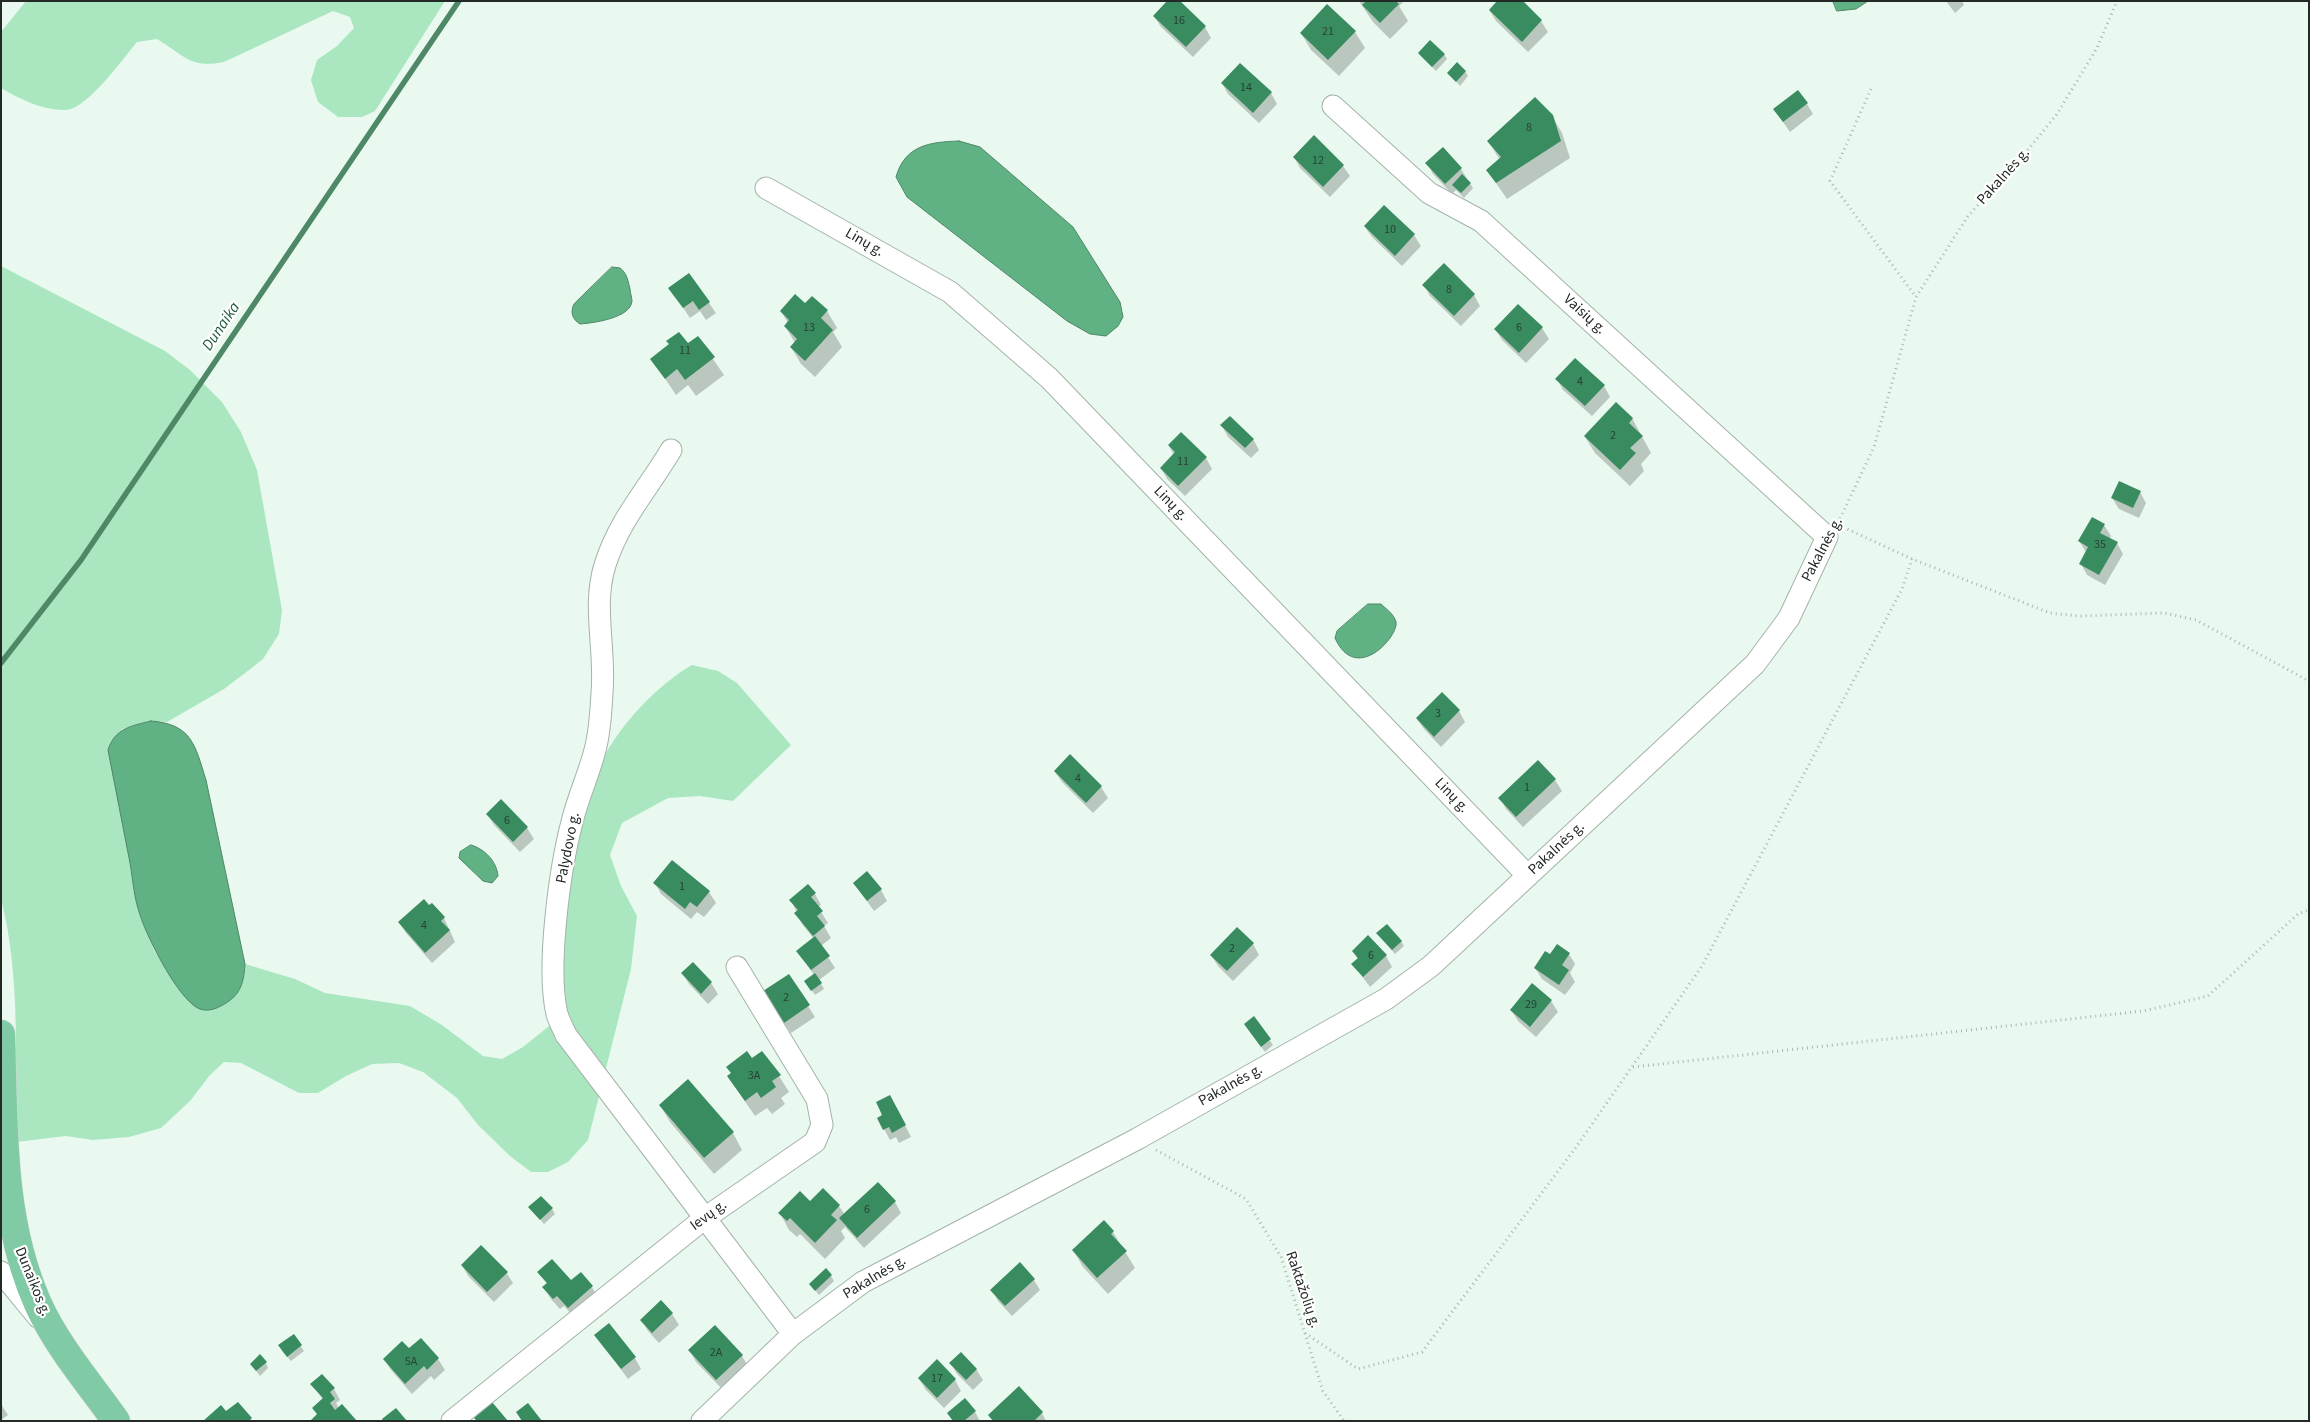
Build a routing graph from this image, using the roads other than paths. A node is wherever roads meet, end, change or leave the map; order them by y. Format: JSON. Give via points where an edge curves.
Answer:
{"nodes":[{"id":1,"x":1333,"y":106,"type":"dead end"},
{"id":2,"x":766,"y":188,"type":"dead end"},
{"id":3,"x":671,"y":450,"type":"dead end"},
{"id":4,"x":1832,"y":531,"type":"joint"},
{"id":5,"x":1528,"y":876,"type":"junction"},
{"id":6,"x":737,"y":967,"type":"dead end"},
{"id":7,"x":1,"y":1034,"type":"edge"},
{"id":8,"x":4,"y":1186,"type":"edge"},
{"id":9,"x":705,"y":1218,"type":"junction"},
{"id":10,"x":1,"y":1272,"type":"edge"},
{"id":11,"x":793,"y":1334,"type":"junction"},
{"id":12,"x":62,"y":1347,"type":"junction"},
{"id":13,"x":116,"y":1421,"type":"edge"},
{"id":14,"x":452,"y":1421,"type":"edge"},
{"id":15,"x":702,"y":1421,"type":"edge"}],
"edges":[{"from":1,"to":4,"type":"street","name":"Vaisių g.","via":[[1429,193],[1481,221]]},
{"from":2,"to":5,"type":"street","name":"Linų g.","via":[[950,292],[1049,378]]},
{"from":3,"to":9,"type":"street","name":"Palydovo g.","via":[[618,532],[605,566],[599,598],[603,692],[596,748],[572,822],[559,896],[554,992],[557,1015],[566,1034]]},
{"from":4,"to":5,"type":"street","name":"Pakalnės g.","via":[[1789,618],[1755,664]]},
{"from":5,"to":11,"type":"street","name":"Pakalnės g.","via":[[1431,966],[1386,999],[1137,1140],[863,1282]]},
{"from":6,"to":9,"type":"street","name":"Ievų g.","via":[[817,1099],[822,1125],[815,1142]]},
{"from":7,"to":8,"type":"main road","name":"Dunaikos g."},
{"from":8,"to":12,"type":"main road","name":"Dunaikos g.","via":[[24,1270]]},
{"from":9,"to":11,"type":"street","name":"Palydovo g."},
{"from":9,"to":14,"type":"street","name":"Ievų g."},
{"from":10,"to":12,"type":"street"},
{"from":11,"to":15,"type":"street","name":"Pakalnės g."},
{"from":12,"to":13,"type":"main road","name":"Dunaikos g."}]}
